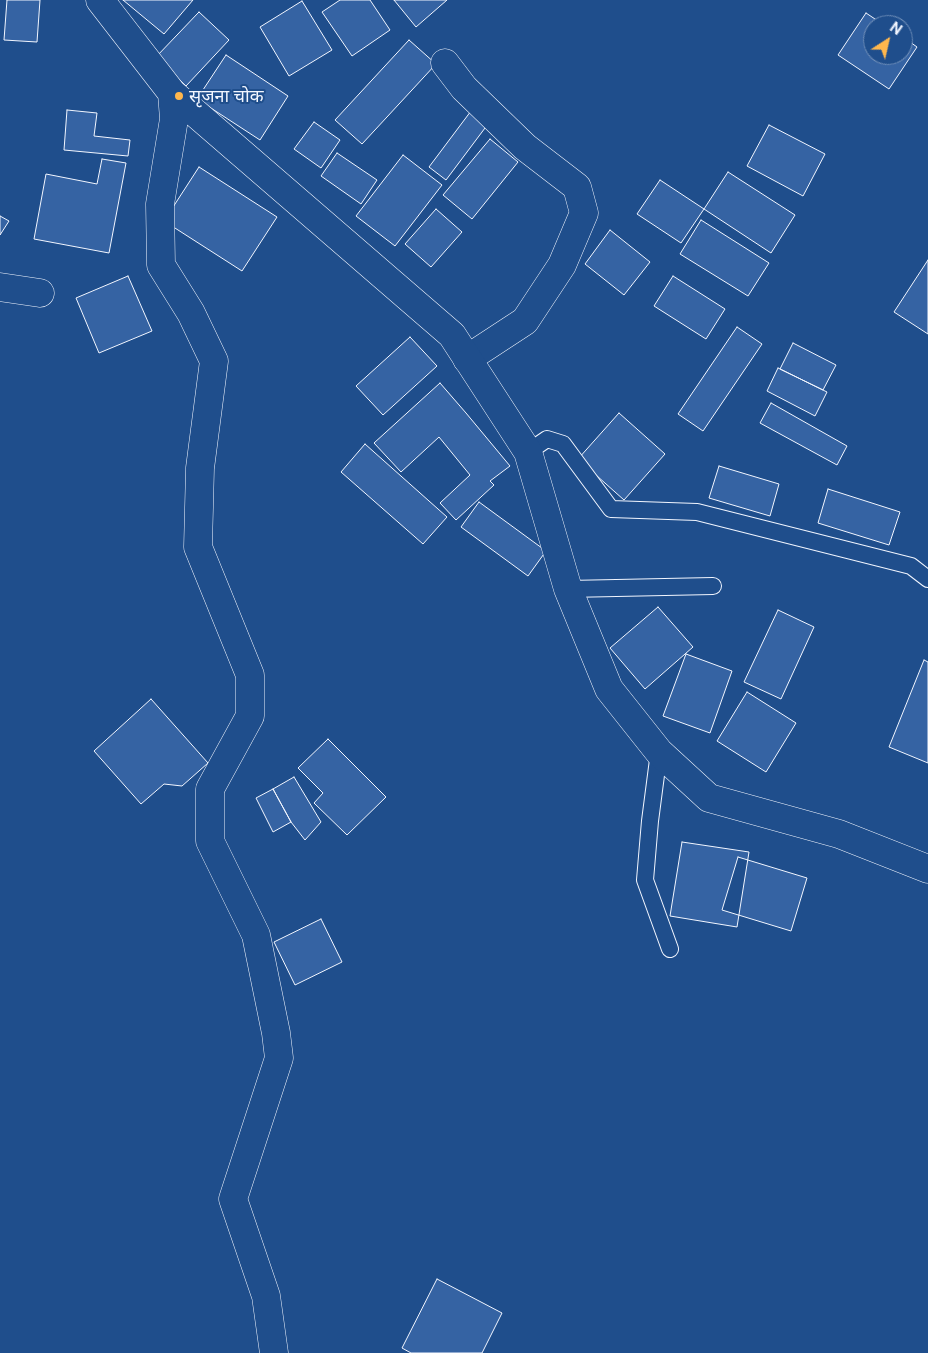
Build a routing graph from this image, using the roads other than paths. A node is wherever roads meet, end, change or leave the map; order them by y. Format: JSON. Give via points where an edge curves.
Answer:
{"nodes":[{"id":1,"x":100,"y":0,"type":"edge"},
{"id":2,"x":445,"y":63,"type":"dead end"},
{"id":3,"x":172,"y":94,"type":"junction"},
{"id":4,"x":0,"y":287,"type":"edge"},
{"id":5,"x":40,"y":293,"type":"dead end"},
{"id":6,"x":467,"y":359,"type":"junction"},
{"id":7,"x":528,"y":452,"type":"junction"},
{"id":8,"x":928,"y":578,"type":"edge"},
{"id":9,"x":713,"y":586,"type":"dead end"},
{"id":10,"x":568,"y":589,"type":"junction"},
{"id":11,"x":659,"y":752,"type":"junction"},
{"id":12,"x":928,"y":869,"type":"edge"},
{"id":13,"x":670,"y":949,"type":"dead end"},
{"id":14,"x":274,"y":1353,"type":"edge"}],
"edges":[{"from":1,"to":3,"type":"street"},
{"from":2,"to":6,"type":"street","via":[[464,88],[518,140],[577,187],[584,213],[562,265],[524,320]]},
{"from":3,"to":6,"type":"street","via":[[452,335]]},
{"from":3,"to":14,"type":"street","via":[[174,119],[160,204],[161,265],[191,312],[214,362],[200,468],[198,546],[250,675],[250,716],[210,789],[210,841],[256,935],[278,1049],[279,1058],[233,1199],[266,1296]]},
{"from":4,"to":5,"type":"street"},
{"from":6,"to":7,"type":"street"},
{"from":7,"to":8,"type":"lane","via":[[547,439],[564,444],[611,509],[697,512],[911,566]]},
{"from":7,"to":10,"type":"street"},
{"from":9,"to":10,"type":"lane"},
{"from":10,"to":11,"type":"street","via":[[609,689]]},
{"from":11,"to":12,"type":"street","via":[[709,798],[839,834]]},
{"from":11,"to":13,"type":"lane","via":[[645,880]]}]}
